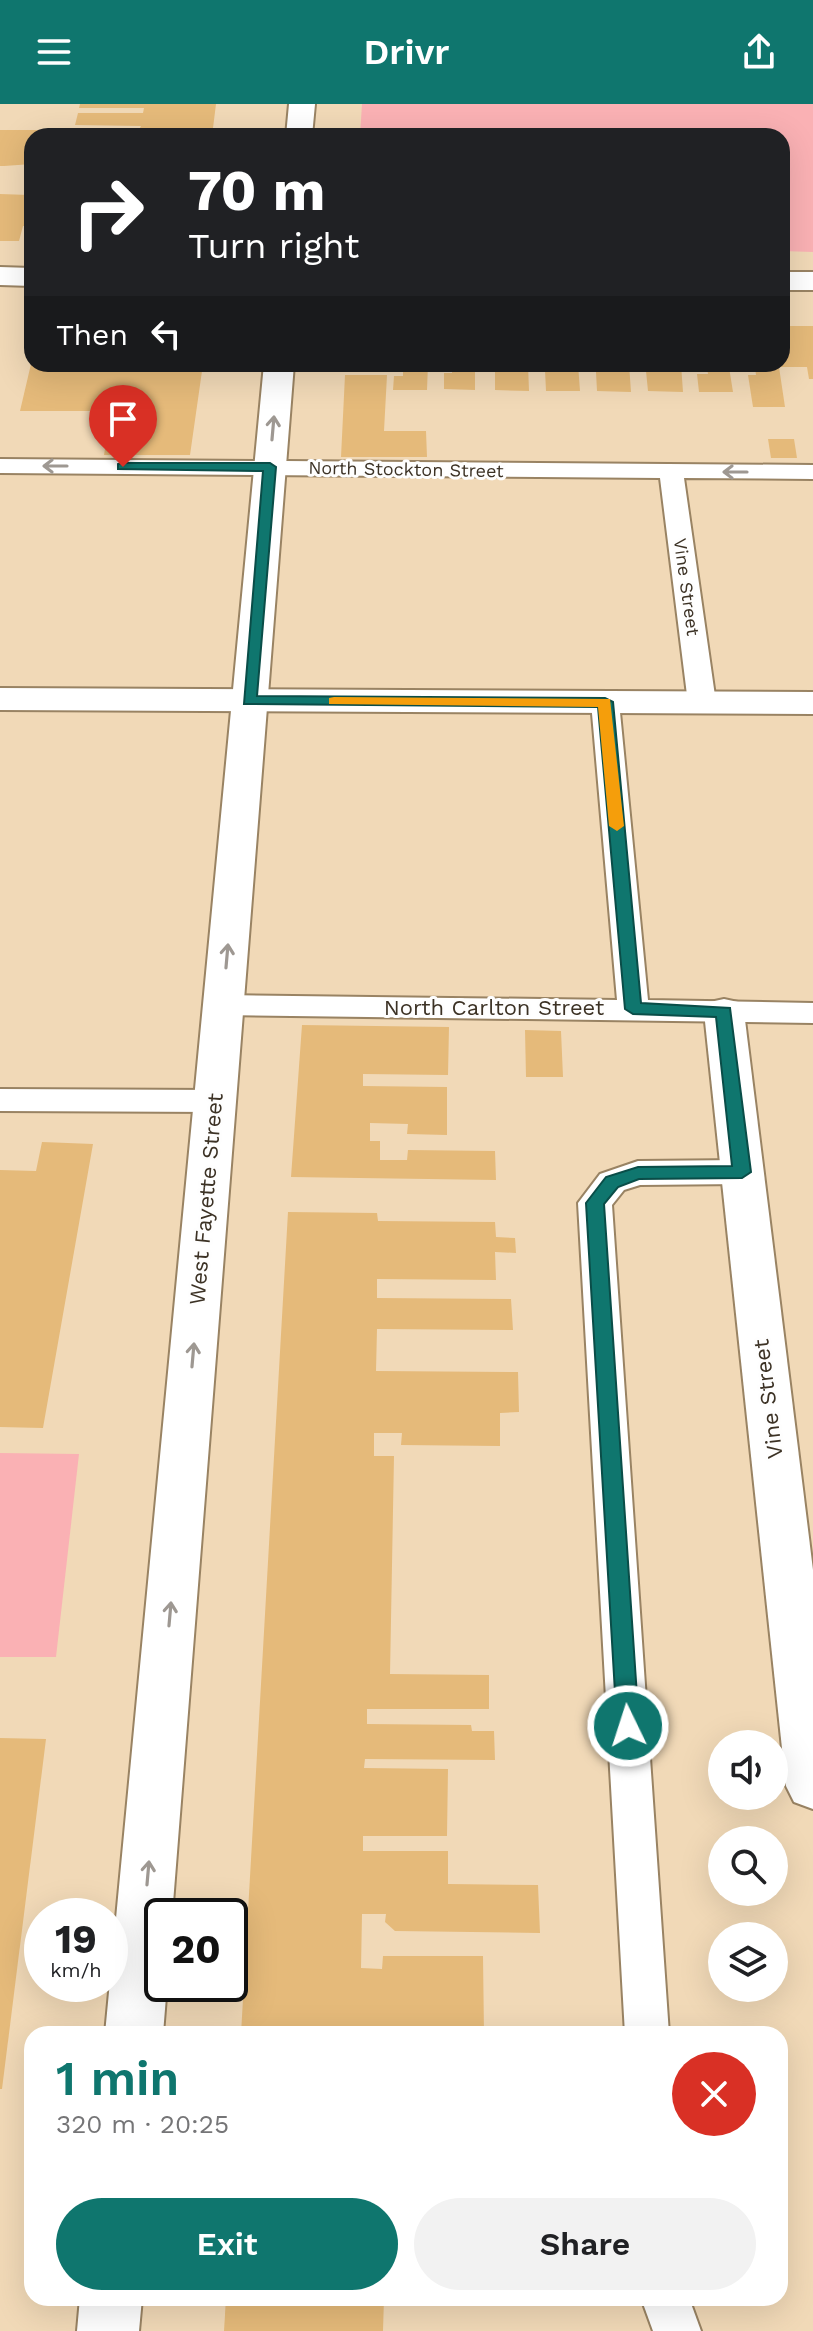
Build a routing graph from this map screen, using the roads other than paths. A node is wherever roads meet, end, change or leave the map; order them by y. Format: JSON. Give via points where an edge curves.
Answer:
{"nodes":[{"id":1,"x":302,"y":104,"type":"edge"},
{"id":2,"x":300,"y":128,"type":"edge"},
{"id":3,"x":0,"y":276,"type":"edge"},
{"id":4,"x":24,"y":277,"type":"edge"},
{"id":5,"x":790,"y":281,"type":"edge"},
{"id":6,"x":813,"y":281,"type":"edge"},
{"id":7,"x":278,"y":372,"type":"edge"},
{"id":8,"x":0,"y":466,"type":"edge"},
{"id":9,"x":270,"y":467,"type":"junction"},
{"id":10,"x":671,"y":472,"type":"junction"},
{"id":11,"x":813,"y":472,"type":"edge"},
{"id":12,"x":0,"y":699,"type":"edge"},
{"id":13,"x":249,"y":701,"type":"junction"},
{"id":14,"x":605,"y":702,"type":"junction"},
{"id":15,"x":702,"y":703,"type":"junction"},
{"id":16,"x":813,"y":703,"type":"edge"},
{"id":17,"x":223,"y":1005,"type":"junction"},
{"id":18,"x":633,"y":1009,"type":"junction"},
{"id":19,"x":724,"y":1012,"type":"junction"},
{"id":20,"x":813,"y":1013,"type":"edge"},
{"id":21,"x":0,"y":1100,"type":"edge"},
{"id":22,"x":215,"y":1101,"type":"junction"},
{"id":23,"x":742,"y":1172,"type":"junction"},
{"id":24,"x":813,"y":1786,"type":"edge"},
{"id":25,"x":135,"y":2026,"type":"edge"},
{"id":26,"x":646,"y":2026,"type":"edge"},
{"id":27,"x":110,"y":2306,"type":"edge"},
{"id":28,"x":668,"y":2306,"type":"edge"},
{"id":29,"x":108,"y":2331,"type":"edge"},
{"id":30,"x":677,"y":2331,"type":"edge"}],
"edges":[{"from":1,"to":2,"type":"street"},
{"from":3,"to":4,"type":"street"},
{"from":5,"to":6,"type":"street"},
{"from":9,"to":7,"type":"street","name":"West Fayette Street","one_way":true},
{"from":9,"to":8,"type":"lane","name":"North Stockton Street","one_way":true},
{"from":9,"to":10,"type":"lane","name":"North Stockton Street"},
{"from":9,"to":13,"type":"street","name":"West Fayette Street"},
{"from":11,"to":10,"type":"lane","name":"North Stockton Street","one_way":true},
{"from":10,"to":15,"type":"lane","name":"Vine Street"},
{"from":12,"to":13,"type":"street"},
{"from":13,"to":14,"type":"street"},
{"from":17,"to":13,"type":"street","name":"West Fayette Street","one_way":true},
{"from":14,"to":15,"type":"street"},
{"from":14,"to":18,"type":"lane"},
{"from":15,"to":16,"type":"street"},
{"from":17,"to":18,"type":"lane","name":"North Carlton Street"},
{"from":17,"to":22,"type":"street","name":"West Fayette Street"},
{"from":18,"to":19,"type":"lane","name":"North Carlton Street"},
{"from":19,"to":20,"type":"lane","name":"North Carlton Street"},
{"from":19,"to":23,"type":"street","name":"Vine Street"},
{"from":21,"to":22,"type":"lane"},
{"from":25,"to":22,"type":"street","name":"West Fayette Street","one_way":true},
{"from":23,"to":24,"type":"street","name":"Vine Street"},
{"from":23,"to":26,"type":"lane","via":[[638,1173],[612,1182],[595,1203]]},
{"from":27,"to":29,"type":"street"},
{"from":28,"to":30,"type":"lane"}]}
